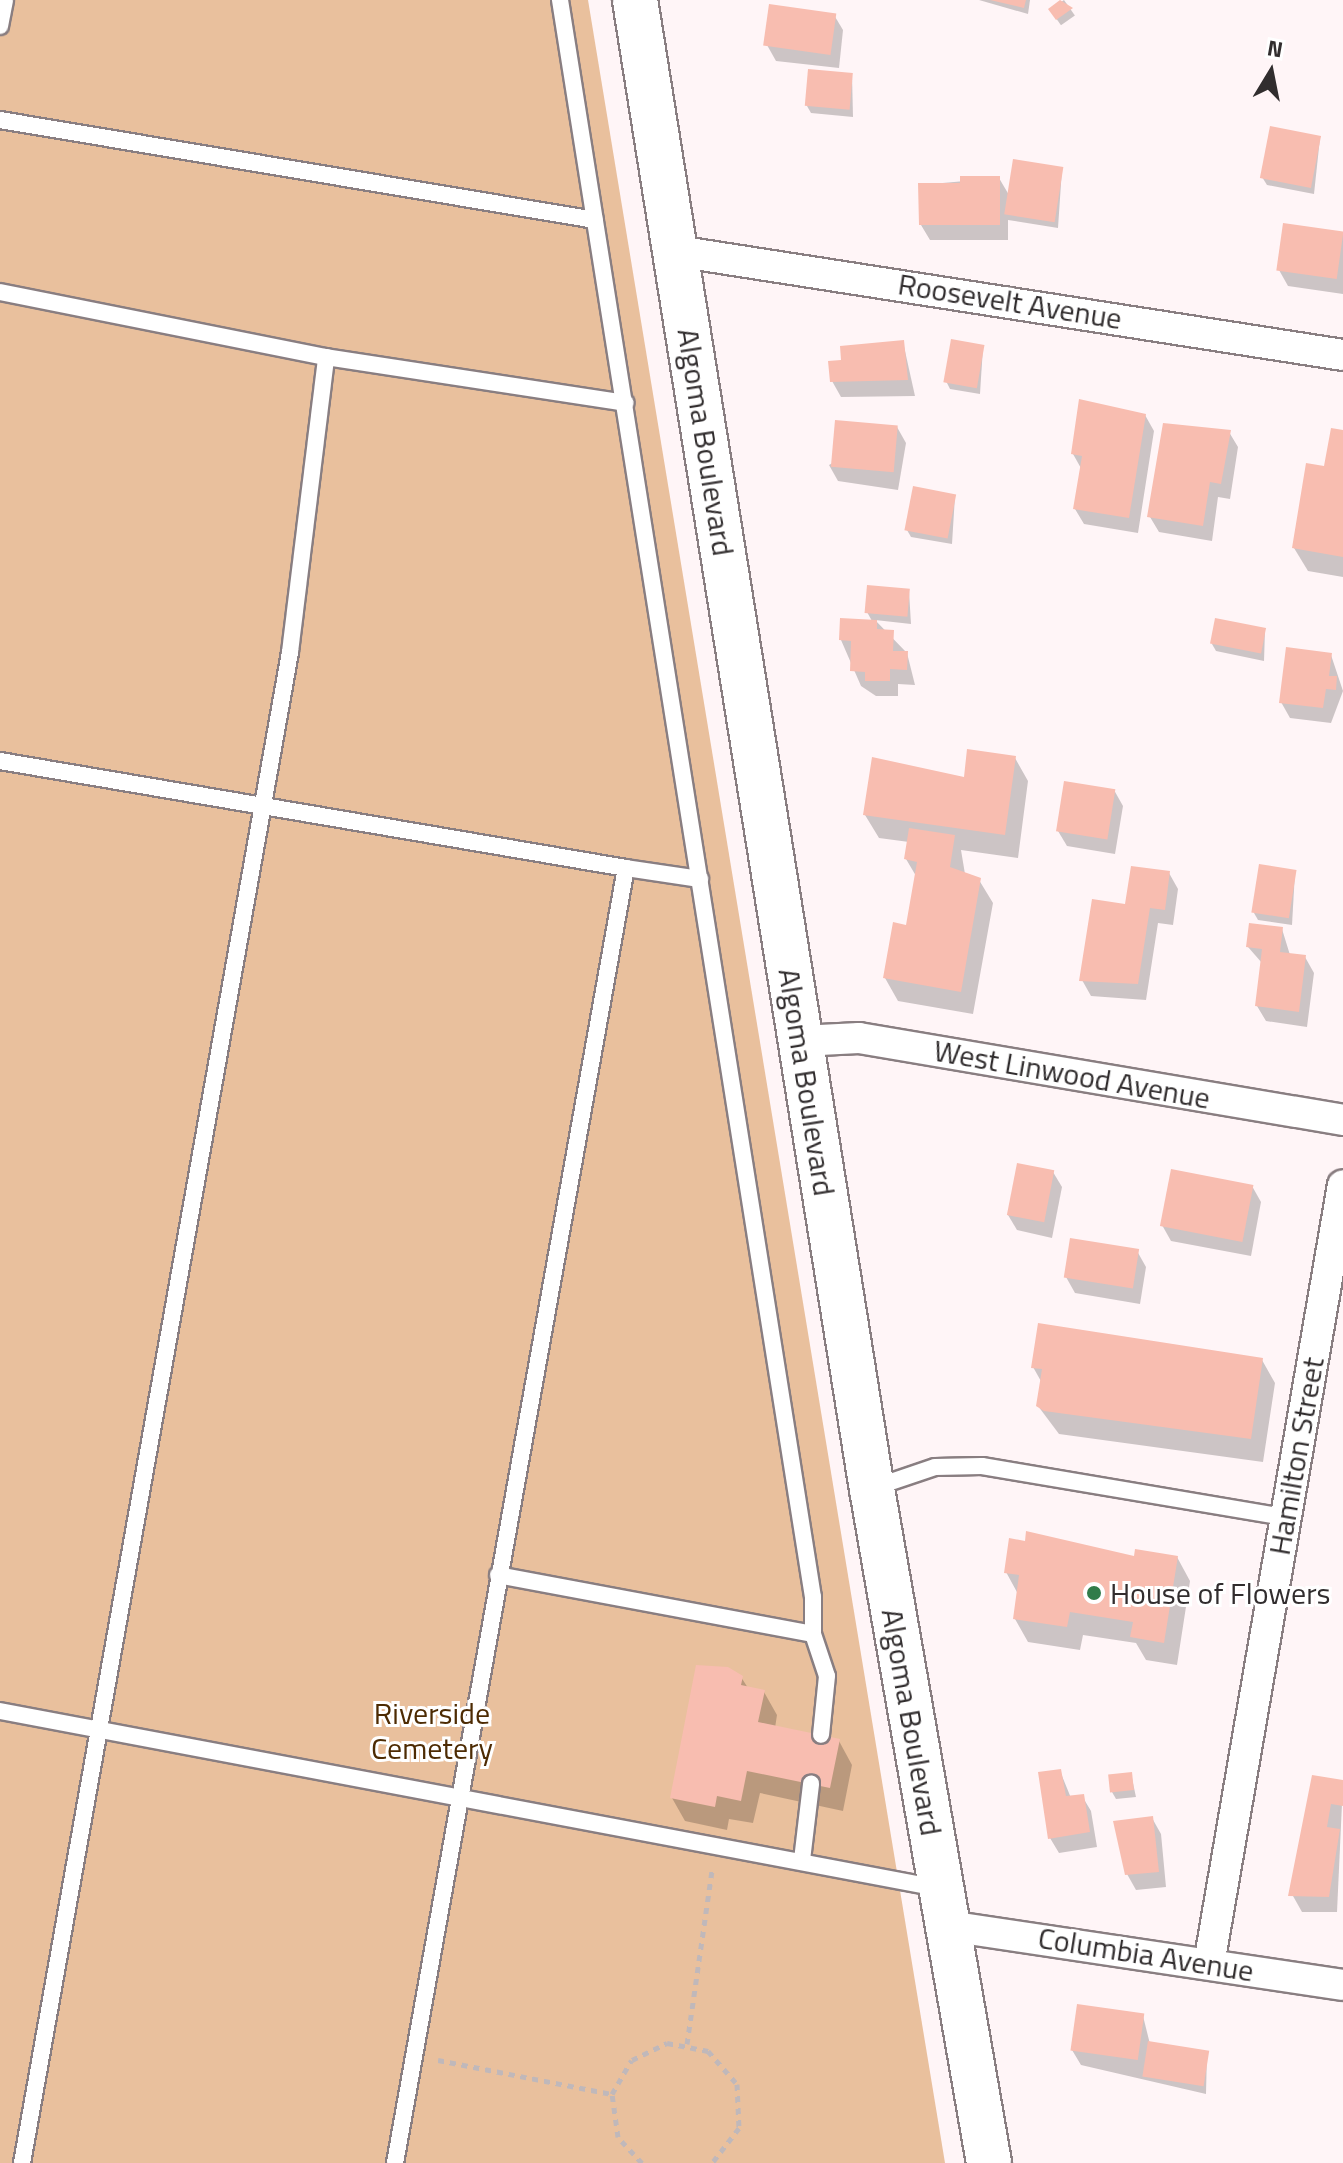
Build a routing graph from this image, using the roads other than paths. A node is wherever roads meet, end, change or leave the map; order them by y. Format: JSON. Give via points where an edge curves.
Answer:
{"nodes":[{"id":1,"x":5,"y":0,"type":"edge"},
{"id":2,"x":560,"y":0,"type":"edge"},
{"id":3,"x":635,"y":0,"type":"edge"},
{"id":4,"x":0,"y":26,"type":"edge"},
{"id":5,"x":0,"y":120,"type":"edge"},
{"id":6,"x":595,"y":220,"type":"junction"},
{"id":7,"x":676,"y":251,"type":"junction"},
{"id":8,"x":0,"y":292,"type":"edge"},
{"id":9,"x":1343,"y":355,"type":"edge"},
{"id":10,"x":326,"y":357,"type":"junction"},
{"id":11,"x":625,"y":403,"type":"junction"},
{"id":12,"x":0,"y":761,"type":"edge"},
{"id":13,"x":259,"y":804,"type":"junction"},
{"id":14,"x":626,"y":868,"type":"junction"},
{"id":15,"x":700,"y":879,"type":"junction"},
{"id":16,"x":800,"y":1041,"type":"junction"},
{"id":17,"x":1343,"y":1120,"type":"edge"},
{"id":18,"x":1343,"y":1185,"type":"edge"},
{"id":19,"x":872,"y":1489,"type":"junction"},
{"id":20,"x":1285,"y":1517,"type":"junction"},
{"id":21,"x":498,"y":1575,"type":"junction"},
{"id":22,"x":813,"y":1634,"type":"junction"},
{"id":23,"x":0,"y":1711,"type":"edge"},
{"id":24,"x":99,"y":1730,"type":"junction"},
{"id":25,"x":821,"y":1735,"type":"dead end"},
{"id":26,"x":811,"y":1784,"type":"dead end"},
{"id":27,"x":458,"y":1795,"type":"junction"},
{"id":28,"x":802,"y":1860,"type":"junction"},
{"id":29,"x":944,"y":1908,"type":"junction"},
{"id":30,"x":1209,"y":1964,"type":"junction"},
{"id":31,"x":1343,"y":1985,"type":"edge"},
{"id":32,"x":22,"y":2163,"type":"edge"},
{"id":33,"x":395,"y":2163,"type":"edge"},
{"id":34,"x":989,"y":2163,"type":"edge"}],
"edges":[{"from":1,"to":4,"type":"lane"},
{"from":2,"to":6,"type":"lane"},
{"from":3,"to":7,"type":"main road","name":"Algoma Boulevard"},
{"from":5,"to":6,"type":"lane"},
{"from":6,"to":11,"type":"lane"},
{"from":7,"to":9,"type":"street","name":"Roosevelt Avenue"},
{"from":7,"to":16,"type":"main road","name":"Algoma Boulevard"},
{"from":8,"to":10,"type":"lane"},
{"from":10,"to":11,"type":"lane"},
{"from":10,"to":13,"type":"lane","via":[[290,652]]},
{"from":11,"to":15,"type":"lane"},
{"from":12,"to":13,"type":"lane"},
{"from":13,"to":14,"type":"lane"},
{"from":13,"to":24,"type":"lane"},
{"from":14,"to":15,"type":"lane"},
{"from":14,"to":21,"type":"lane"},
{"from":15,"to":22,"type":"lane","via":[[813,1597]]},
{"from":16,"to":17,"type":"street","name":"West Linwood Avenue","via":[[859,1038]]},
{"from":16,"to":19,"type":"main road","name":"Algoma Boulevard"},
{"from":18,"to":20,"type":"street","name":"Hamilton Street"},
{"from":19,"to":20,"type":"lane","via":[[935,1467],[982,1466]]},
{"from":19,"to":29,"type":"main road","name":"Algoma Boulevard"},
{"from":20,"to":30,"type":"street","name":"Hamilton Street"},
{"from":21,"to":22,"type":"lane"},
{"from":21,"to":27,"type":"lane"},
{"from":22,"to":25,"type":"lane","via":[[827,1676]]},
{"from":23,"to":24,"type":"lane"},
{"from":24,"to":27,"type":"lane"},
{"from":24,"to":32,"type":"lane"},
{"from":26,"to":28,"type":"lane"},
{"from":27,"to":28,"type":"lane"},
{"from":27,"to":33,"type":"lane"},
{"from":28,"to":29,"type":"lane"},
{"from":29,"to":30,"type":"street","name":"Columbia Avenue"},
{"from":29,"to":34,"type":"main road","name":"Algoma Boulevard"},
{"from":30,"to":31,"type":"street","name":"Columbia Avenue"}]}
